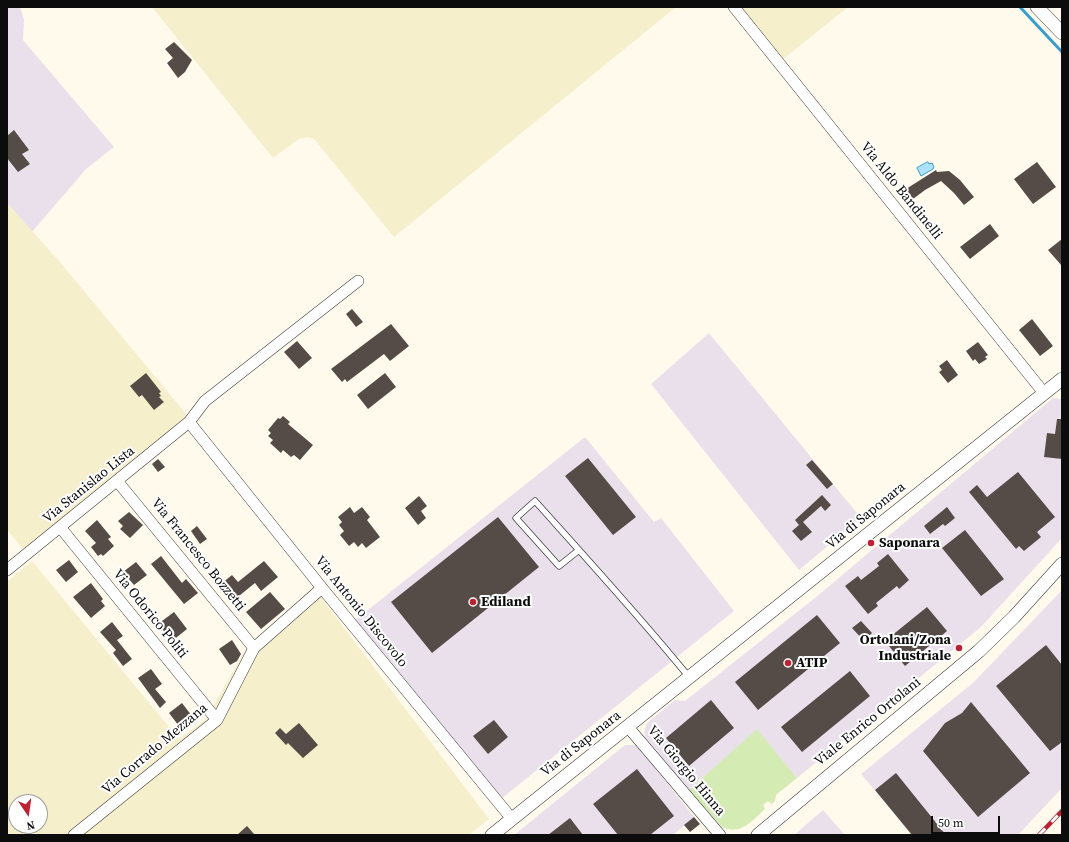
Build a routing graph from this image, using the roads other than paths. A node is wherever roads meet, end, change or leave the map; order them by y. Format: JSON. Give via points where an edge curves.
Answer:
{"nodes":[{"id":1,"x":734,"y":7,"type":"edge"},
{"id":2,"x":1037,"y":7,"type":"edge"},
{"id":3,"x":1062,"y":33,"type":"edge"},
{"id":4,"x":358,"y":281,"type":"dead end"},
{"id":5,"x":1062,"y":379,"type":"edge"},
{"id":6,"x":1044,"y":393,"type":"junction"},
{"id":7,"x":189,"y":422,"type":"junction"},
{"id":8,"x":118,"y":482,"type":"junction"},
{"id":9,"x":60,"y":527,"type":"junction"},
{"id":10,"x":579,"y":550,"type":"junction"},
{"id":11,"x":1062,"y":564,"type":"edge"},
{"id":12,"x":7,"y":570,"type":"edge"},
{"id":13,"x":322,"y":588,"type":"junction"},
{"id":14,"x":254,"y":648,"type":"junction"},
{"id":15,"x":685,"y":673,"type":"junction"},
{"id":16,"x":217,"y":720,"type":"junction"},
{"id":17,"x":628,"y":727,"type":"junction"},
{"id":18,"x":512,"y":818,"type":"junction"},
{"id":19,"x":74,"y":835,"type":"edge"},
{"id":20,"x":492,"y":835,"type":"edge"},
{"id":21,"x":720,"y":835,"type":"edge"},
{"id":22,"x":758,"y":835,"type":"edge"}],
"edges":[{"from":1,"to":6,"type":"street","name":"Via Aldo Bandinelli"},
{"from":2,"to":3,"type":"street"},
{"from":4,"to":7,"type":"street","name":"Via Stanislao Lista","via":[[205,401]]},
{"from":5,"to":6,"type":"street","name":"Via di Saponara"},
{"from":6,"to":15,"type":"street","name":"Via di Saponara"},
{"from":7,"to":8,"type":"street","name":"Via Stanislao Lista"},
{"from":7,"to":13,"type":"street","name":"Via Antonio Discovolo"},
{"from":8,"to":9,"type":"street","name":"Via Stanislao Lista"},
{"from":8,"to":14,"type":"street","name":"Via Francesco Bozzetti"},
{"from":9,"to":12,"type":"street","name":"Via Stanislao Lista"},
{"from":9,"to":16,"type":"street","name":"Via Odorico Politi"},
{"from":10,"to":10,"type":"lane","via":[[535,501],[516,518],[559,566]]},
{"from":10,"to":15,"type":"lane"},
{"from":11,"to":22,"type":"street","name":"Viale Enrico Ortolani","via":[[979,651]]},
{"from":13,"to":14,"type":"street","name":"Via Corrado Mezzana"},
{"from":13,"to":18,"type":"street","name":"Via Antonio Discovolo"},
{"from":14,"to":16,"type":"street","name":"Via Corrado Mezzana"},
{"from":15,"to":17,"type":"street","name":"Via di Saponara"},
{"from":16,"to":19,"type":"street","name":"Via Corrado Mezzana"},
{"from":17,"to":18,"type":"street","name":"Via di Saponara"},
{"from":17,"to":21,"type":"street","name":"Via Giorgio Hinna"},
{"from":18,"to":20,"type":"street","name":"Via di Saponara"}]}
